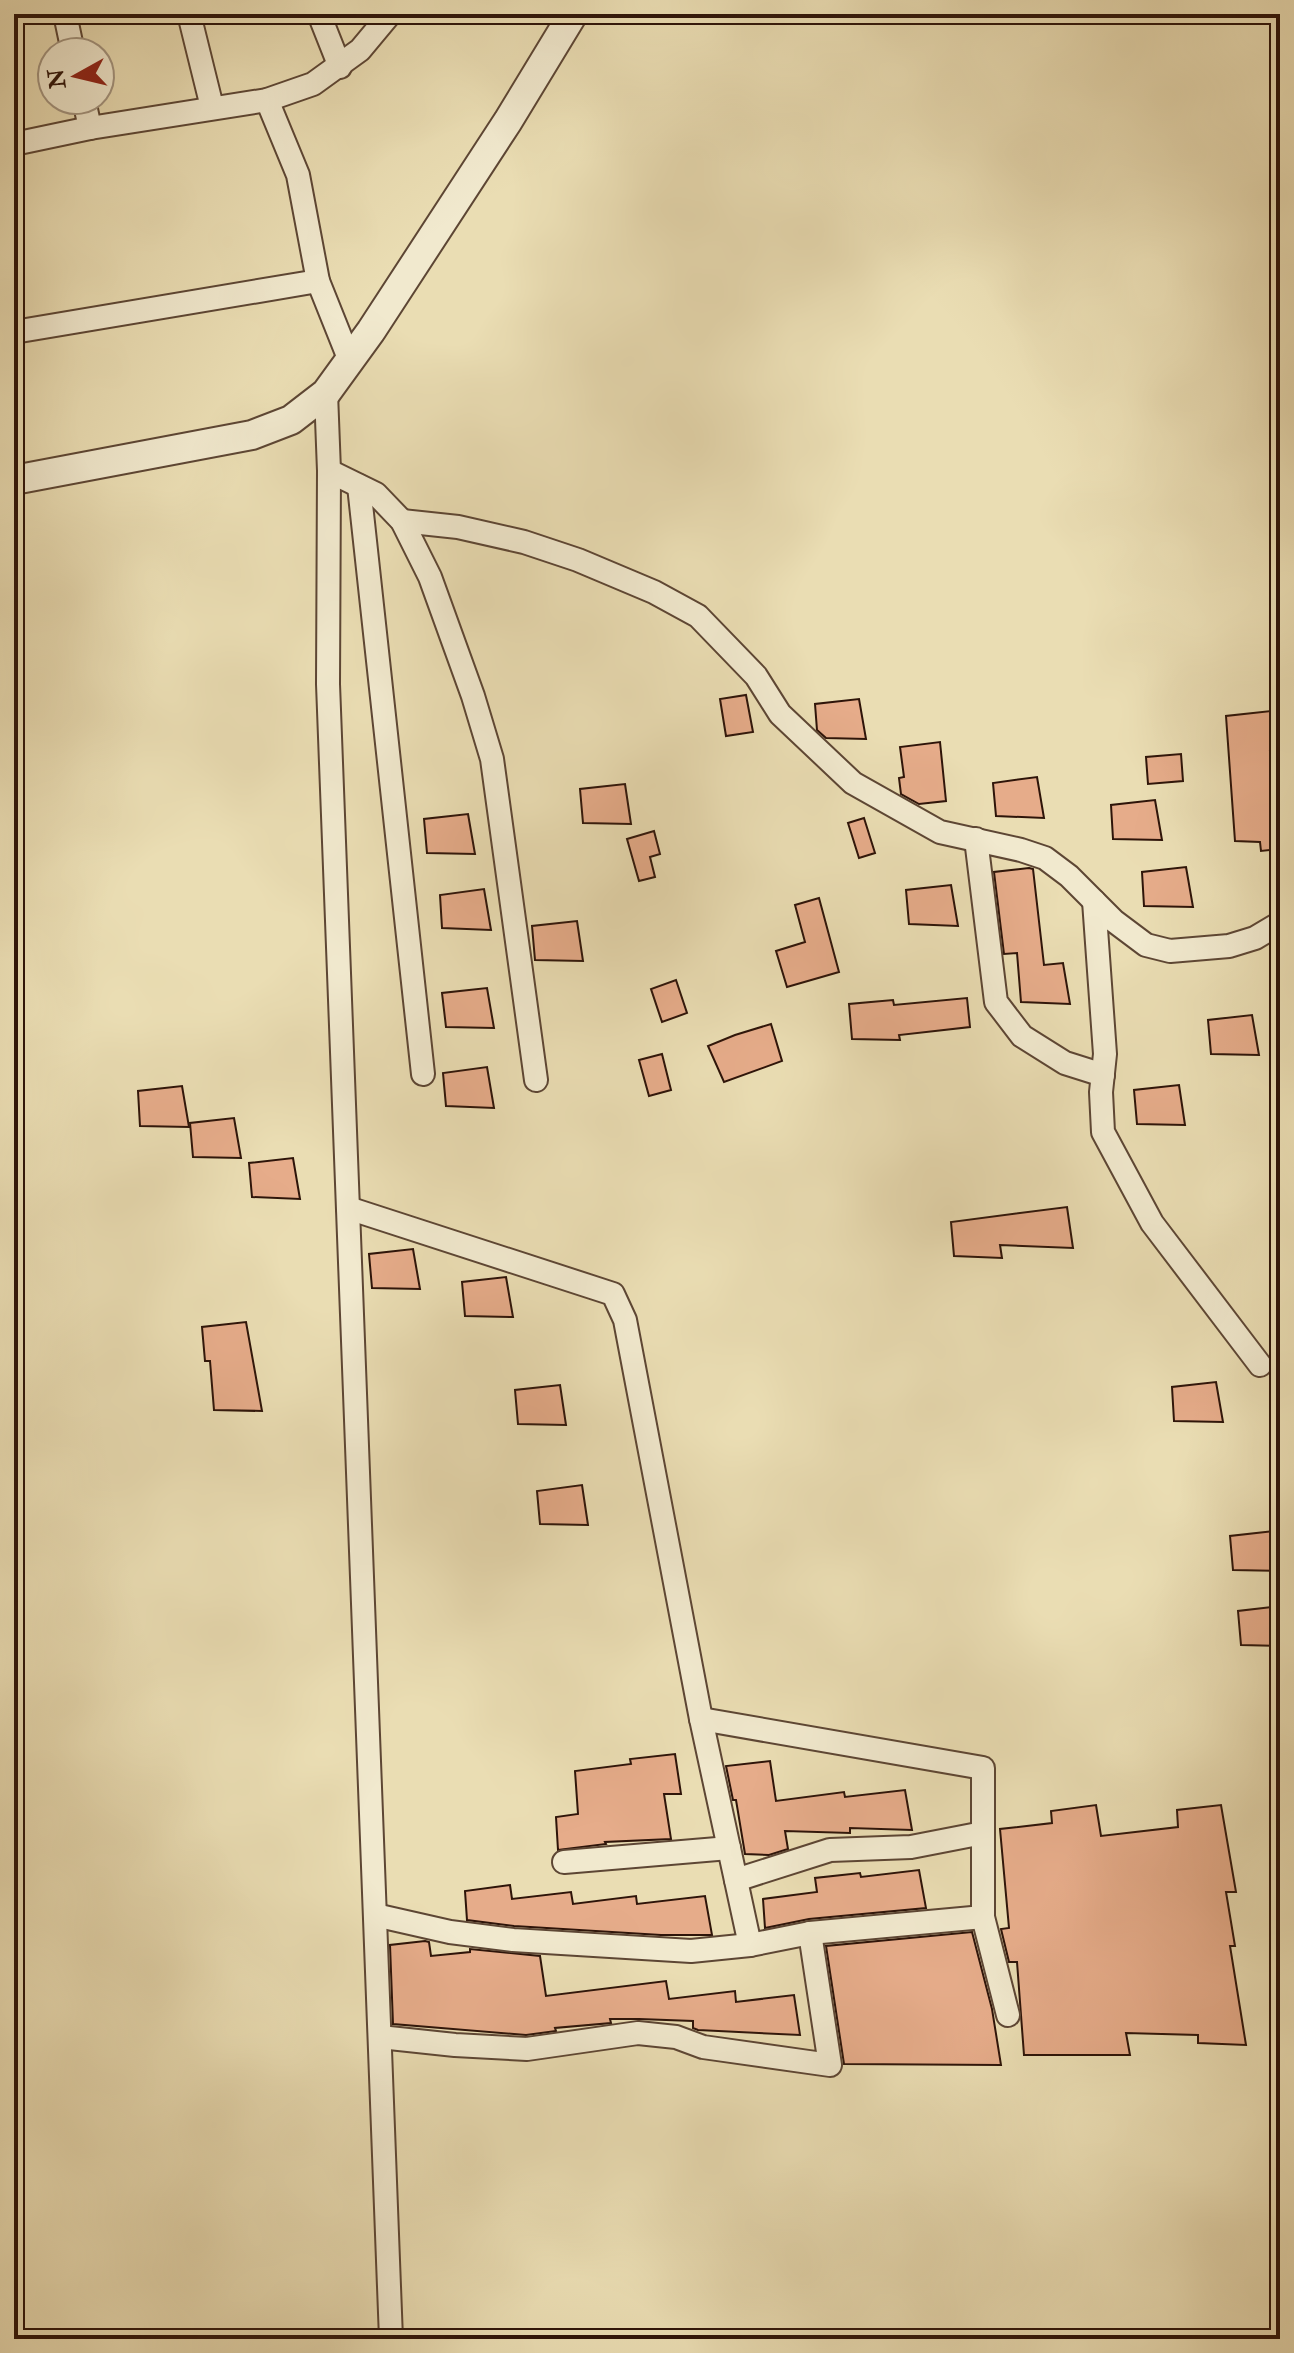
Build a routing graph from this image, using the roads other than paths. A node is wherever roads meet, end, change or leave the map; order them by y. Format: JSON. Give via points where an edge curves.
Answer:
{"nodes":[{"id":1,"x":65,"y":14,"type":"edge"},
{"id":2,"x":189,"y":14,"type":"edge"},
{"id":3,"x":319,"y":14,"type":"edge"},
{"id":4,"x":390,"y":14,"type":"edge"},
{"id":5,"x":573,"y":14,"type":"edge"},
{"id":6,"x":70,"y":36,"type":"edge"},
{"id":7,"x":340,"y":67,"type":"junction"},
{"id":8,"x":267,"y":100,"type":"junction"},
{"id":9,"x":212,"y":107,"type":"junction"},
{"id":10,"x":87,"y":116,"type":"edge"},
{"id":11,"x":90,"y":128,"type":"junction"},
{"id":12,"x":14,"y":144,"type":"edge"},
{"id":13,"x":318,"y":281,"type":"junction"},
{"id":14,"x":14,"y":332,"type":"edge"},
{"id":15,"x":350,"y":361,"type":"junction"},
{"id":16,"x":326,"y":393,"type":"junction"},
{"id":17,"x":329,"y":471,"type":"junction"},
{"id":18,"x":14,"y":480,"type":"edge"},
{"id":19,"x":359,"y":486,"type":"junction"},
{"id":20,"x":402,"y":521,"type":"junction"},
{"id":21,"x":976,"y":839,"type":"junction"},
{"id":22,"x":1094,"y":901,"type":"junction"},
{"id":23,"x":1280,"y":923,"type":"edge"},
{"id":24,"x":423,"y":1074,"type":"dead end"},
{"id":25,"x":1103,"y":1075,"type":"junction"},
{"id":26,"x":536,"y":1080,"type":"dead end"},
{"id":27,"x":348,"y":1208,"type":"junction"},
{"id":28,"x":1260,"y":1365,"type":"dead end"},
{"id":29,"x":701,"y":1719,"type":"junction"},
{"id":30,"x":983,"y":1833,"type":"junction"},
{"id":31,"x":729,"y":1848,"type":"junction"},
{"id":32,"x":564,"y":1862,"type":"dead end"},
{"id":33,"x":736,"y":1880,"type":"junction"},
{"id":34,"x":375,"y":1915,"type":"junction"},
{"id":35,"x":983,"y":1917,"type":"junction"},
{"id":36,"x":810,"y":1933,"type":"junction"},
{"id":37,"x":750,"y":1945,"type":"junction"},
{"id":38,"x":1008,"y":2015,"type":"dead end"},
{"id":39,"x":380,"y":2037,"type":"junction"},
{"id":40,"x":391,"y":2335,"type":"edge"}],
"edges":[{"from":1,"to":6,"type":"street"},
{"from":2,"to":9,"type":"street"},
{"from":3,"to":7,"type":"street"},
{"from":4,"to":7,"type":"street"},
{"from":5,"to":15,"type":"street"},
{"from":7,"to":8,"type":"street","via":[[313,84]]},
{"from":8,"to":9,"type":"street"},
{"from":8,"to":13,"type":"street","via":[[298,175]]},
{"from":9,"to":11,"type":"street"},
{"from":10,"to":11,"type":"street"},
{"from":11,"to":12,"type":"street"},
{"from":13,"to":14,"type":"street"},
{"from":13,"to":15,"type":"street"},
{"from":15,"to":16,"type":"street"},
{"from":16,"to":17,"type":"street"},
{"from":16,"to":18,"type":"street","via":[[291,420],[252,435]]},
{"from":17,"to":19,"type":"street"},
{"from":17,"to":27,"type":"street","via":[[328,684]]},
{"from":19,"to":20,"type":"street","via":[[376,494]]},
{"from":19,"to":24,"type":"street"},
{"from":20,"to":21,"type":"street","via":[[524,542],[616,576],[698,616],[756,676],[780,714],[853,783],[940,832]]},
{"from":20,"to":26,"type":"street","via":[[452,633],[492,759]]},
{"from":21,"to":22,"type":"street","via":[[1045,858]]},
{"from":21,"to":25,"type":"street","via":[[996,1002],[1022,1036],[1065,1063]]},
{"from":22,"to":23,"type":"street","via":[[1146,945],[1170,951],[1229,946]]},
{"from":22,"to":25,"type":"street"},
{"from":25,"to":28,"type":"street","via":[[1103,1132],[1120,1168],[1152,1223]]},
{"from":27,"to":29,"type":"street","via":[[613,1294],[625,1320]]},
{"from":27,"to":34,"type":"street"},
{"from":29,"to":30,"type":"street","via":[[983,1768]]},
{"from":29,"to":31,"type":"street"},
{"from":30,"to":33,"type":"street","via":[[911,1847],[830,1850]]},
{"from":30,"to":35,"type":"street"},
{"from":31,"to":32,"type":"street"},
{"from":31,"to":33,"type":"street"},
{"from":33,"to":37,"type":"street"},
{"from":34,"to":37,"type":"street","via":[[513,1940],[691,1951]]},
{"from":34,"to":39,"type":"street"},
{"from":35,"to":36,"type":"street"},
{"from":35,"to":38,"type":"street"},
{"from":36,"to":37,"type":"street"},
{"from":36,"to":39,"type":"street","via":[[830,2065],[638,2033],[527,2049]]},
{"from":39,"to":40,"type":"street"}]}
